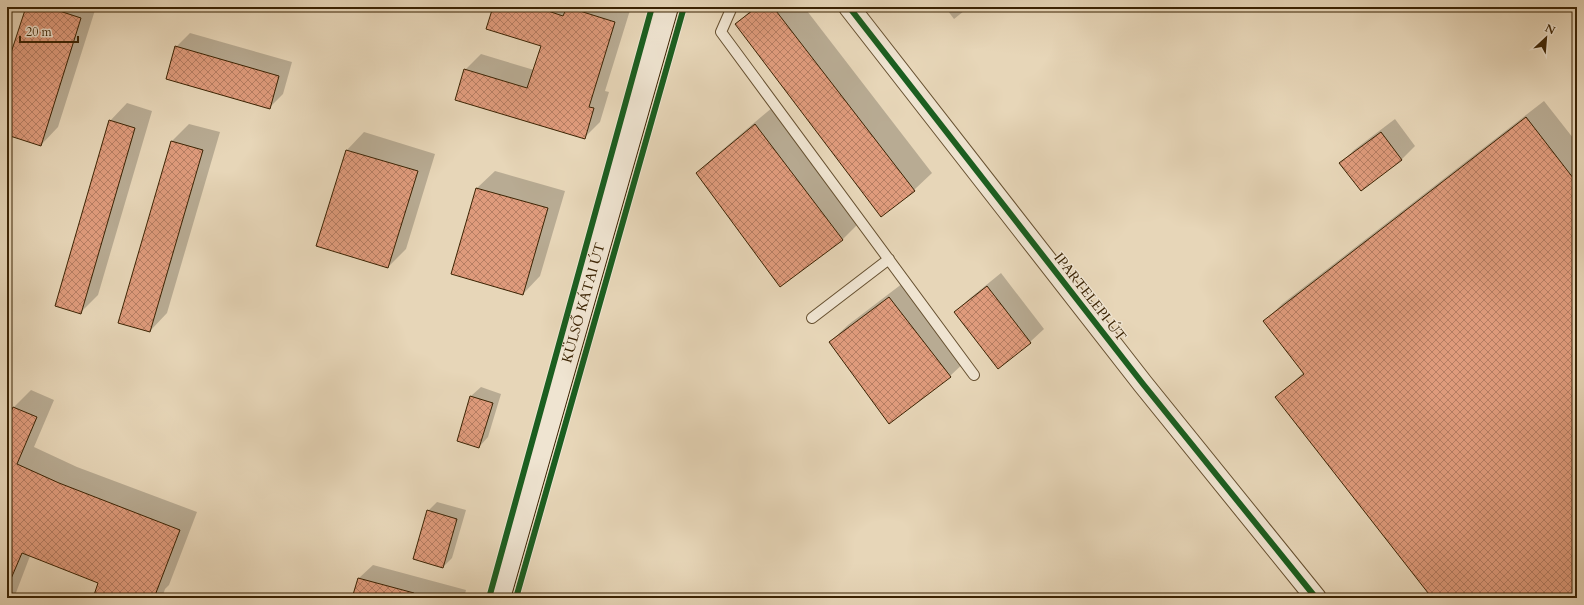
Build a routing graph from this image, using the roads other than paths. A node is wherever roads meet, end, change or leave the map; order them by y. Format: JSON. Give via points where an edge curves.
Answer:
{"nodes":[{"id":1,"x":667,"y":7,"type":"edge"},
{"id":2,"x":732,"y":7,"type":"edge"},
{"id":3,"x":849,"y":7,"type":"edge"},
{"id":4,"x":889,"y":259,"type":"junction"},
{"id":5,"x":812,"y":318,"type":"dead end"},
{"id":6,"x":974,"y":375,"type":"dead end"},
{"id":7,"x":499,"y":598,"type":"edge"},
{"id":8,"x":1316,"y":598,"type":"edge"}],
"edges":[{"from":1,"to":7,"type":"main road","name":"KÜLSŐ KÁTAI ÚT"},
{"from":2,"to":4,"type":"lane","via":[[721,32]]},
{"from":3,"to":8,"type":"street","name":"IPARTELEPI ÚT","via":[[1138,378]]},
{"from":4,"to":5,"type":"lane"},
{"from":4,"to":6,"type":"lane"}]}
